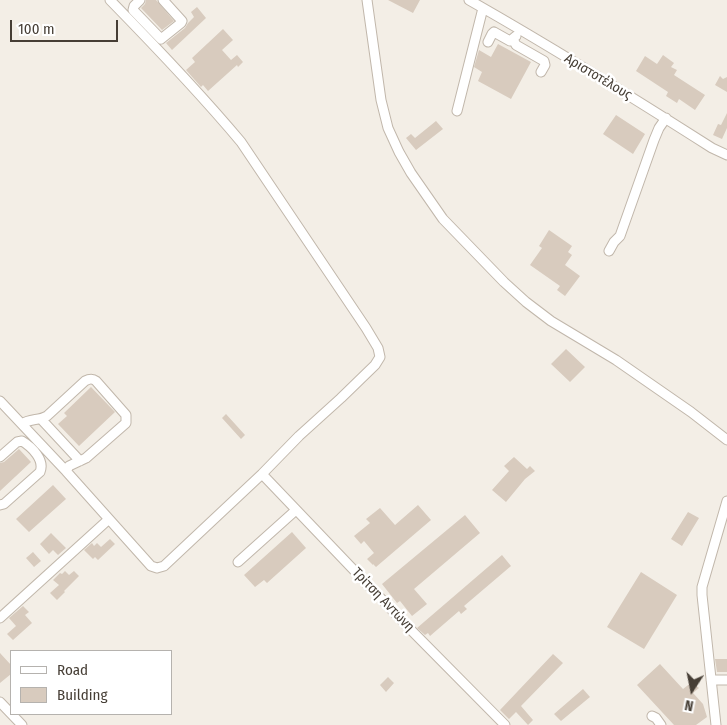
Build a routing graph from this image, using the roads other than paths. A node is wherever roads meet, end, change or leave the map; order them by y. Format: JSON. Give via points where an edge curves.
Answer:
{"nodes":[{"id":1,"x":110,"y":0,"type":"edge"},
{"id":2,"x":140,"y":0,"type":"edge"},
{"id":3,"x":163,"y":0,"type":"edge"},
{"id":4,"x":366,"y":0,"type":"edge"},
{"id":5,"x":469,"y":0,"type":"edge"},
{"id":6,"x":483,"y":8,"type":"junction"},
{"id":7,"x":137,"y":22,"type":"junction"},
{"id":8,"x":520,"y":30,"type":"junction"},
{"id":9,"x":513,"y":39,"type":"junction"},
{"id":10,"x":488,"y":42,"type":"dead end"},
{"id":11,"x":541,"y":72,"type":"dead end"},
{"id":12,"x":457,"y":111,"type":"dead end"},
{"id":13,"x":666,"y":118,"type":"junction"},
{"id":14,"x":727,"y":156,"type":"edge"},
{"id":15,"x":609,"y":251,"type":"dead end"},
{"id":16,"x":0,"y":401,"type":"edge"},
{"id":17,"x":41,"y":419,"type":"junction"},
{"id":18,"x":22,"y":424,"type":"junction"},
{"id":19,"x":727,"y":440,"type":"edge"},
{"id":20,"x":36,"y":446,"type":"junction"},
{"id":21,"x":0,"y":457,"type":"edge"},
{"id":22,"x":80,"y":461,"type":"junction"},
{"id":23,"x":66,"y":471,"type":"junction"},
{"id":24,"x":262,"y":474,"type":"junction"},
{"id":25,"x":727,"y":501,"type":"edge"},
{"id":26,"x":0,"y":505,"type":"edge"},
{"id":27,"x":296,"y":510,"type":"junction"},
{"id":28,"x":109,"y":519,"type":"junction"},
{"id":29,"x":238,"y":562,"type":"dead end"},
{"id":30,"x":0,"y":618,"type":"edge"},
{"id":31,"x":711,"y":680,"type":"junction"},
{"id":32,"x":727,"y":680,"type":"edge"},
{"id":33,"x":0,"y":702,"type":"edge"},
{"id":34,"x":10,"y":712,"type":"edge"},
{"id":35,"x":12,"y":715,"type":"edge"},
{"id":36,"x":652,"y":716,"type":"dead end"},
{"id":37,"x":22,"y":725,"type":"edge"},
{"id":38,"x":505,"y":725,"type":"edge"},
{"id":39,"x":661,"y":725,"type":"edge"},
{"id":40,"x":716,"y":725,"type":"edge"}],
"edges":[{"from":1,"to":7,"type":"street"},
{"from":2,"to":7,"type":"street","via":[[133,8]]},
{"from":3,"to":7,"type":"street","via":[[182,21],[163,39]]},
{"from":4,"to":19,"type":"street","via":[[388,128],[411,173],[444,219],[526,302],[624,365]]},
{"from":5,"to":6,"type":"street","name":"Αριστοτέλους"},
{"from":6,"to":8,"type":"street","name":"Αριστοτέλους"},
{"from":6,"to":12,"type":"street"},
{"from":7,"to":24,"type":"street","via":[[241,142],[378,348],[380,357],[375,365]]},
{"from":8,"to":9,"type":"street"},
{"from":8,"to":13,"type":"street","name":"Αριστοτέλους"},
{"from":9,"to":10,"type":"street","via":[[510,41],[494,32]]},
{"from":9,"to":11,"type":"street","via":[[516,45],[544,61]]},
{"from":13,"to":14,"type":"street","name":"Αριστοτέλους"},
{"from":13,"to":15,"type":"street","via":[[654,140],[620,236]]},
{"from":16,"to":18,"type":"street"},
{"from":17,"to":18,"type":"street","via":[[26,420]]},
{"from":17,"to":22,"type":"street"},
{"from":17,"to":22,"type":"street","via":[[85,381],[96,381],[126,415],[126,423]]},
{"from":18,"to":20,"type":"street"},
{"from":20,"to":21,"type":"street","via":[[20,441]]},
{"from":20,"to":23,"type":"street"},
{"from":20,"to":26,"type":"street","via":[[41,461],[40,472]]},
{"from":22,"to":23,"type":"street"},
{"from":23,"to":28,"type":"street"},
{"from":24,"to":27,"type":"street","name":"Τρίτση Αντώνη"},
{"from":24,"to":28,"type":"street","via":[[164,566],[150,566]]},
{"from":25,"to":31,"type":"street","via":[[702,587]]},
{"from":27,"to":29,"type":"street"},
{"from":27,"to":38,"type":"street","name":"Τρίτση Αντώνη"},
{"from":28,"to":30,"type":"street"},
{"from":31,"to":32,"type":"street"},
{"from":31,"to":40,"type":"street"},
{"from":33,"to":34,"type":"street"},
{"from":35,"to":37,"type":"street"},
{"from":36,"to":39,"type":"street"}]}
